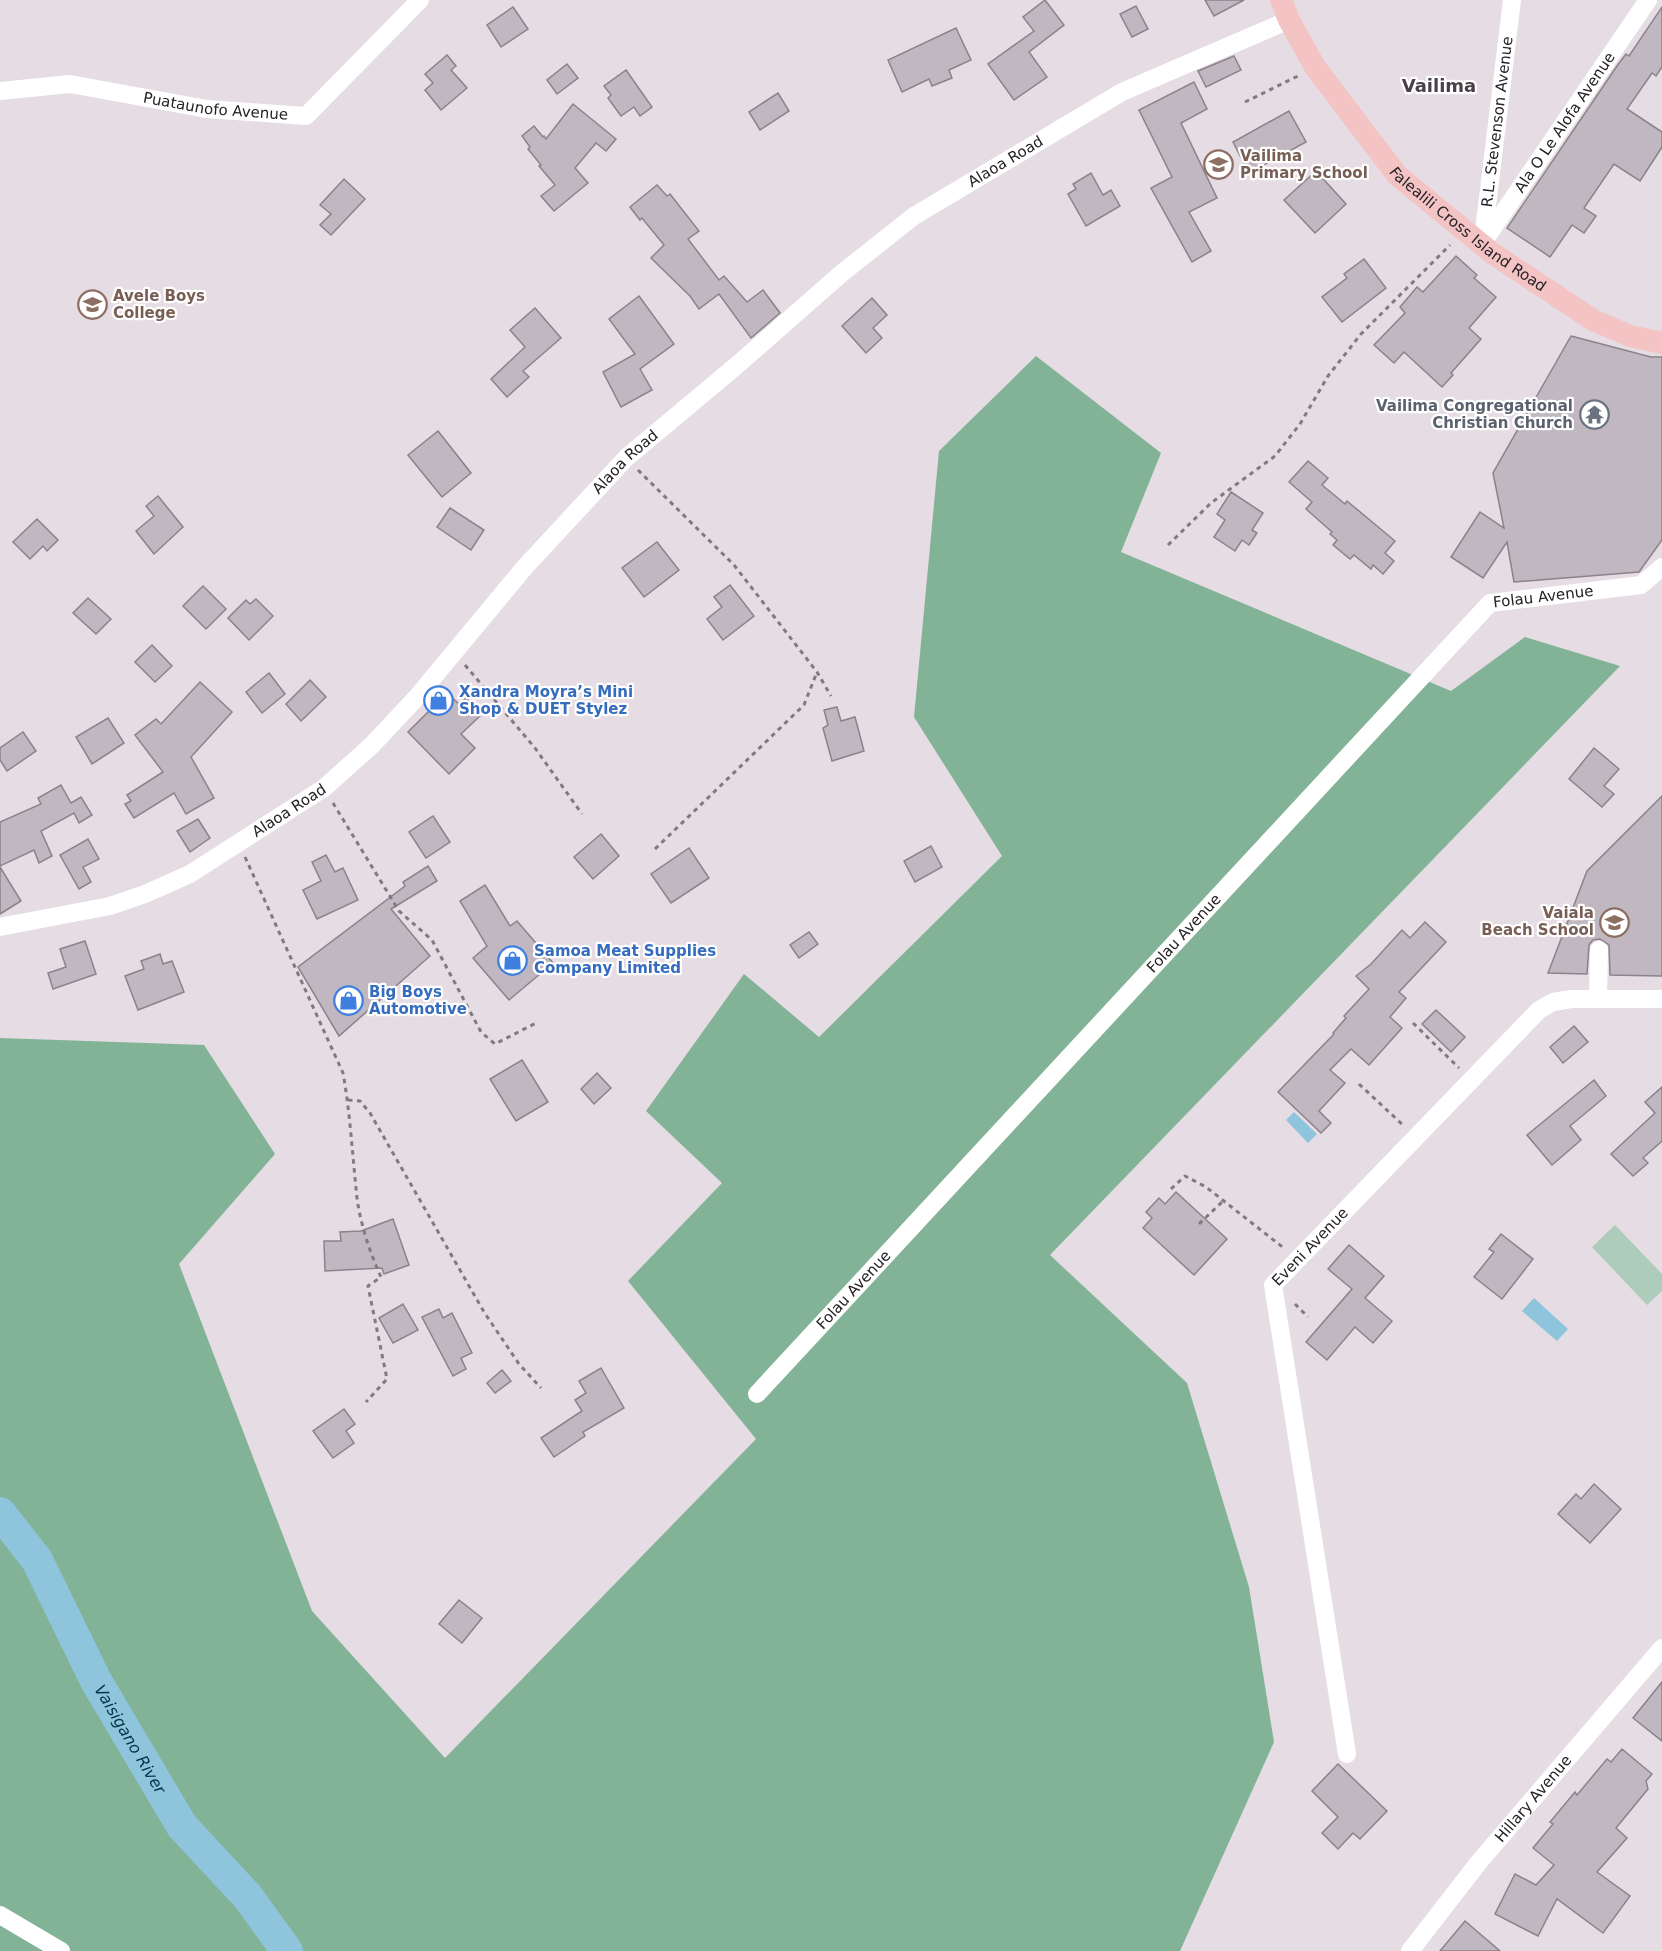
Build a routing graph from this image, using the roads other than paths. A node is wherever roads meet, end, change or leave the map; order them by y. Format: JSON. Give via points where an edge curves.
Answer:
{"nodes":[{"id":1,"x":420,"y":0,"type":"edge"},
{"id":2,"x":1512,"y":0,"type":"edge"},
{"id":3,"x":1648,"y":0,"type":"edge"},
{"id":4,"x":1285,"y":10,"type":"edge"},
{"id":5,"x":0,"y":91,"type":"edge"},
{"id":6,"x":1473,"y":238,"type":"junction"},
{"id":7,"x":1662,"y":343,"type":"edge"},
{"id":8,"x":1662,"y":567,"type":"edge"},
{"id":9,"x":0,"y":927,"type":"edge"},
{"id":10,"x":1599,"y":950,"type":"dead end"},
{"id":11,"x":1598,"y":999,"type":"junction"},
{"id":12,"x":1662,"y":999,"type":"edge"},
{"id":13,"x":757,"y":1394,"type":"dead end"},
{"id":14,"x":1662,"y":1648,"type":"edge"},
{"id":15,"x":1347,"y":1754,"type":"dead end"},
{"id":16,"x":0,"y":1915,"type":"edge"},
{"id":17,"x":61,"y":1951,"type":"edge"},
{"id":18,"x":1410,"y":1951,"type":"edge"}],
"edges":[{"from":1,"to":5,"type":"street","name":"Puataunofo Avenue","via":[[306,116],[207,109],[70,84]]},
{"from":2,"to":6,"type":"street","name":"R.L. Stevenson Avenue"},
{"from":3,"to":6,"type":"street","name":"Ala O Le Alofa Avenue"},
{"from":4,"to":6,"type":"main road","name":"Falealili Cross Island Road","via":[[1315,67],[1397,175]]},
{"from":4,"to":9,"type":"street","name":"Alaoa Road","via":[[1122,92],[914,216],[842,273],[626,458],[524,568],[417,697],[324,788],[190,874],[110,906]]},
{"from":6,"to":7,"type":"main road","name":"Falealili Cross Island Road","via":[[1593,320],[1630,336]]},
{"from":8,"to":13,"type":"street","name":"Folau Avenue","via":[[1641,585],[1491,603]]},
{"from":10,"to":11,"type":"street"},
{"from":11,"to":12,"type":"street","name":"Eveni Avenue"},
{"from":11,"to":15,"type":"street","name":"Eveni Avenue","via":[[1553,1002],[1539,1010],[1273,1285]]},
{"from":14,"to":18,"type":"street","name":"Hillary Avenue","via":[[1479,1862]]},
{"from":16,"to":17,"type":"street"}]}
